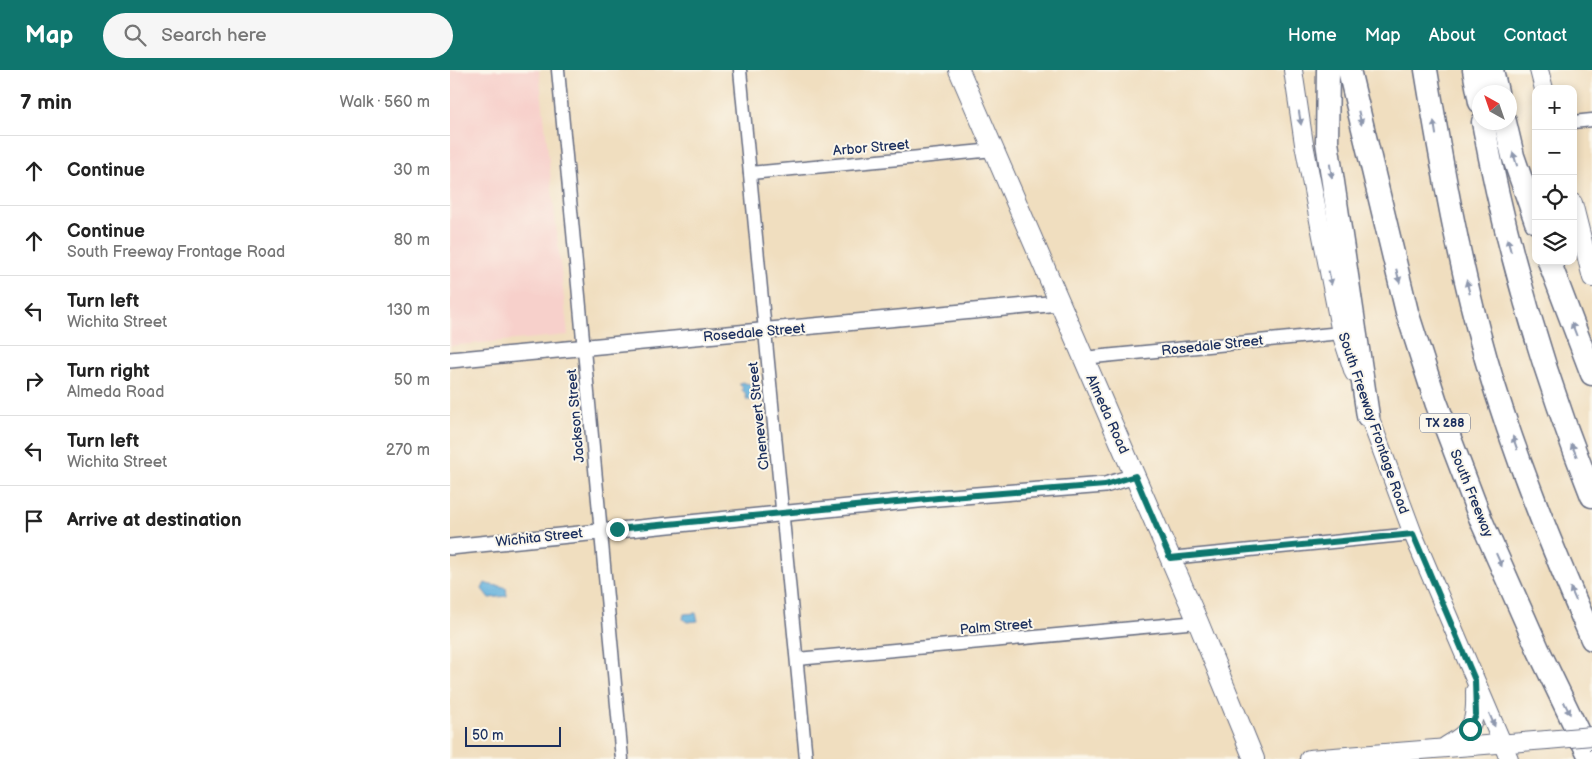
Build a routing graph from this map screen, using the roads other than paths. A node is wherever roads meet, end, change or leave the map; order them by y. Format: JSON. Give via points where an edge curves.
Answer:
{"nodes":[{"id":1,"x":558,"y":70,"type":"edge"},
{"id":2,"x":740,"y":70,"type":"edge"},
{"id":3,"x":958,"y":70,"type":"edge"},
{"id":4,"x":1292,"y":70,"type":"edge"},
{"id":5,"x":1328,"y":70,"type":"edge"},
{"id":6,"x":1349,"y":70,"type":"edge"},
{"id":7,"x":1426,"y":70,"type":"edge"},
{"id":8,"x":1474,"y":70,"type":"edge"},
{"id":9,"x":1492,"y":70,"type":"edge"},
{"id":10,"x":1539,"y":70,"type":"edge"},
{"id":11,"x":1477,"y":85,"type":"edge"},
{"id":12,"x":1496,"y":85,"type":"edge"},
{"id":13,"x":1543,"y":85,"type":"edge"},
{"id":14,"x":1592,"y":120,"type":"edge"},
{"id":15,"x":1577,"y":122,"type":"edge"},
{"id":16,"x":1484,"y":130,"type":"edge"},
{"id":17,"x":1507,"y":130,"type":"edge"},
{"id":18,"x":994,"y":150,"type":"junction"},
{"id":19,"x":750,"y":173,"type":"junction"},
{"id":20,"x":1577,"y":219,"type":"edge"},
{"id":21,"x":1535,"y":220,"type":"edge"},
{"id":22,"x":1551,"y":265,"type":"edge"},
{"id":23,"x":1592,"y":278,"type":"edge"},
{"id":24,"x":1058,"y":303,"type":"junction"},
{"id":25,"x":765,"y":331,"type":"junction"},
{"id":26,"x":1341,"y":333,"type":"junction"},
{"id":27,"x":584,"y":347,"type":"junction"},
{"id":28,"x":1083,"y":358,"type":"junction"},
{"id":29,"x":450,"y":360,"type":"edge"},
{"id":30,"x":1592,"y":374,"type":"edge"},
{"id":31,"x":1368,"y":416,"type":"junction"},
{"id":32,"x":1135,"y":476,"type":"junction"},
{"id":33,"x":1592,"y":496,"type":"edge"},
{"id":34,"x":784,"y":513,"type":"junction"},
{"id":35,"x":601,"y":531,"type":"junction"},
{"id":36,"x":1413,"y":534,"type":"junction"},
{"id":37,"x":450,"y":547,"type":"edge"},
{"id":38,"x":1170,"y":558,"type":"junction"},
{"id":39,"x":1198,"y":622,"type":"junction"},
{"id":40,"x":1592,"y":639,"type":"edge"},
{"id":41,"x":797,"y":659,"type":"junction"},
{"id":42,"x":1475,"y":680,"type":"junction"},
{"id":43,"x":1592,"y":736,"type":"edge"},
{"id":44,"x":1443,"y":747,"type":"junction"},
{"id":45,"x":1506,"y":751,"type":"edge"},
{"id":46,"x":622,"y":759,"type":"edge"},
{"id":47,"x":806,"y":759,"type":"edge"},
{"id":48,"x":1254,"y":759,"type":"edge"},
{"id":49,"x":1309,"y":759,"type":"edge"},
{"id":50,"x":1591,"y":759,"type":"edge"}],
"edges":[{"from":1,"to":27,"type":"street","name":"Jackson Street"},
{"from":2,"to":19,"type":"street","name":"Chenevert Street"},
{"from":3,"to":18,"type":"main road","name":"Almeda Road"},
{"from":4,"to":26,"type":"main road","name":"South Freeway Frontage Road","one_way":true},
{"from":5,"to":31,"type":"highway","one_way":true,"via":[[1326,142]]},
{"from":6,"to":50,"type":"highway","name":"South Freeway","number":"TX 288","one_way":true,"via":[[1407,312],[1436,402],[1481,520]]},
{"from":40,"to":7,"type":"highway","one_way":true,"via":[[1557,558],[1486,360],[1444,179]]},
{"from":8,"to":11,"type":"highway"},
{"from":9,"to":12,"type":"highway"},
{"from":10,"to":13,"type":"main road"},
{"from":14,"to":15,"type":"street"},
{"from":33,"to":16,"type":"highway","one_way":true,"via":[[1567,434],[1528,317],[1498,203]]},
{"from":21,"to":17,"type":"highway","one_way":true},
{"from":18,"to":19,"type":"street","name":"Arbor Street"},
{"from":18,"to":24,"type":"main road","name":"Almeda Road"},
{"from":19,"to":25,"type":"street","name":"Chenevert Street"},
{"from":20,"to":23,"type":"main road"},
{"from":30,"to":22,"type":"highway","one_way":true},
{"from":24,"to":25,"type":"street","name":"Rosedale Street"},
{"from":24,"to":28,"type":"main road","name":"Almeda Road"},
{"from":25,"to":27,"type":"street","name":"Rosedale Street"},
{"from":25,"to":34,"type":"street","name":"Chenevert Street"},
{"from":26,"to":28,"type":"street","name":"Rosedale Street"},
{"from":26,"to":31,"type":"main road","name":"South Freeway Frontage Road"},
{"from":27,"to":29,"type":"street","name":"Rosedale Street"},
{"from":27,"to":35,"type":"street","name":"Jackson Street"},
{"from":28,"to":32,"type":"main road","name":"Almeda Road"},
{"from":31,"to":36,"type":"main road","name":"South Freeway Frontage Road"},
{"from":32,"to":34,"type":"street","name":"Wichita Street","via":[[1105,485]]},
{"from":32,"to":38,"type":"main road","name":"Almeda Road"},
{"from":34,"to":35,"type":"street","name":"Wichita Street"},
{"from":34,"to":41,"type":"street","name":"Chenevert Street"},
{"from":35,"to":37,"type":"street","name":"Wichita Street"},
{"from":35,"to":46,"type":"street","name":"Jackson Street"},
{"from":36,"to":38,"type":"street"},
{"from":36,"to":42,"type":"main road","name":"South Freeway Frontage Road"},
{"from":38,"to":39,"type":"main road","name":"Almeda Road"},
{"from":39,"to":41,"type":"street","name":"Palm Street"},
{"from":39,"to":48,"type":"main road","name":"Almeda Road"},
{"from":41,"to":47,"type":"street","name":"Chenevert Street"},
{"from":42,"to":44,"type":"main road","via":[[1476,715],[1470,729]]},
{"from":42,"to":45,"type":"main road","name":"South Freeway Frontage Road","one_way":true},
{"from":43,"to":45,"type":"main road","bridge":true,"via":[[1547,740]]},
{"from":44,"to":45,"type":"main road"},
{"from":44,"to":49,"type":"main road"}]}
